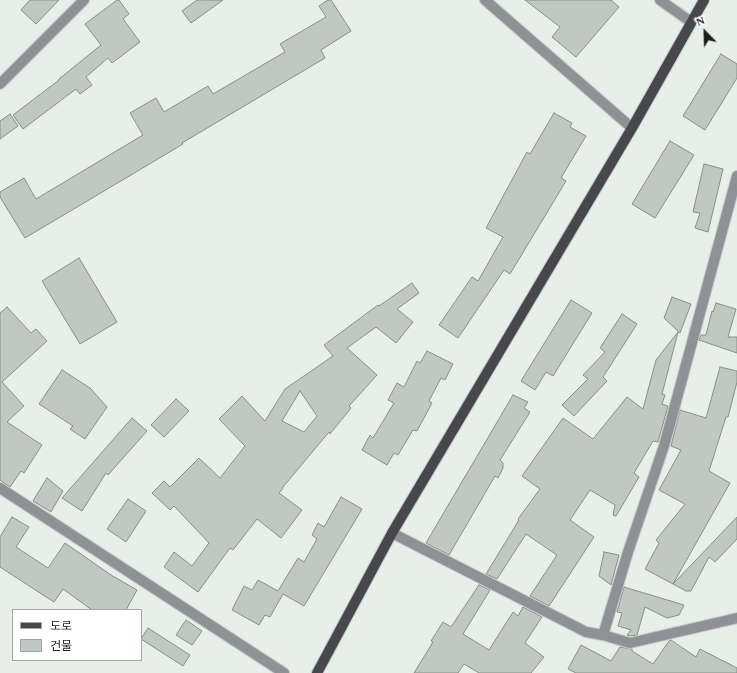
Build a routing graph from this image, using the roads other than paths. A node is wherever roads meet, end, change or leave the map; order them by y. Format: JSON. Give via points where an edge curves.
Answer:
{"nodes":[{"id":1,"x":84,"y":0,"type":"edge"},
{"id":2,"x":485,"y":0,"type":"edge"},
{"id":3,"x":660,"y":0,"type":"edge"},
{"id":4,"x":704,"y":0,"type":"edge"},
{"id":5,"x":691,"y":22,"type":"junction"},
{"id":6,"x":0,"y":84,"type":"edge"},
{"id":7,"x":632,"y":128,"type":"junction"},
{"id":8,"x":737,"y":176,"type":"edge"},
{"id":9,"x":0,"y":488,"type":"edge"},
{"id":10,"x":392,"y":533,"type":"junction"},
{"id":11,"x":737,"y":618,"type":"edge"},
{"id":12,"x":603,"y":635,"type":"junction"},
{"id":13,"x":284,"y":673,"type":"edge"},
{"id":14,"x":317,"y":673,"type":"edge"}],
"edges":[{"from":1,"to":6,"type":"street"},
{"from":2,"to":7,"type":"street"},
{"from":3,"to":5,"type":"street"},
{"from":4,"to":5,"type":"main road"},
{"from":5,"to":7,"type":"main road"},
{"from":7,"to":10,"type":"main road"},
{"from":8,"to":12,"type":"street","via":[[664,446]]},
{"from":9,"to":13,"type":"street"},
{"from":10,"to":12,"type":"street","via":[[586,632]]},
{"from":10,"to":14,"type":"main road"},
{"from":11,"to":12,"type":"street","via":[[630,643]]}]}
